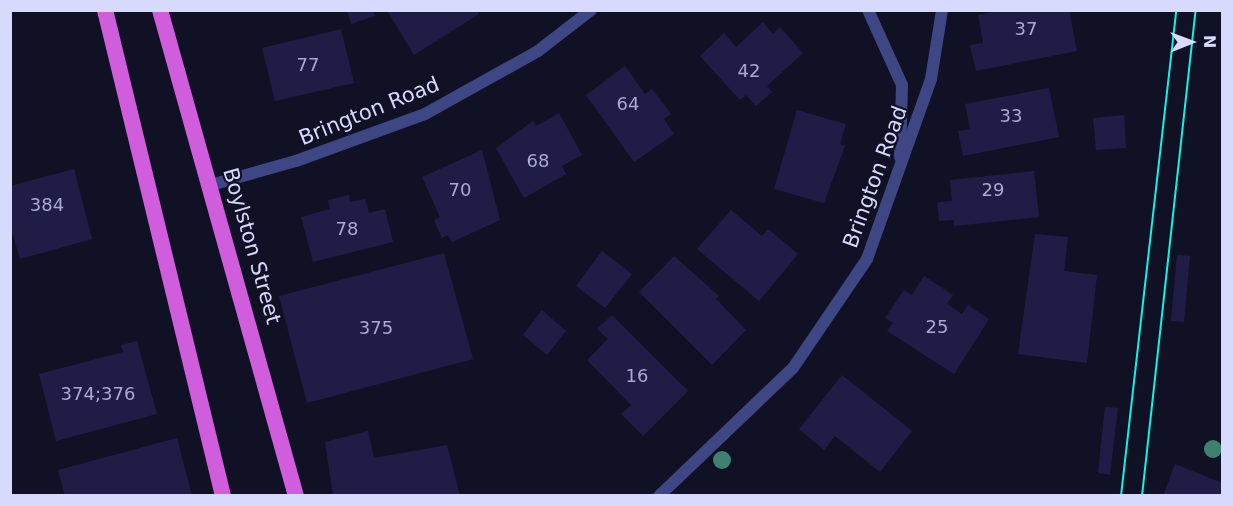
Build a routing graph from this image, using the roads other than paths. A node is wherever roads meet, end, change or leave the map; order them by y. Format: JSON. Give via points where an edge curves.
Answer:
{"nodes":[{"id":1,"x":105,"y":10,"type":"edge"},
{"id":2,"x":160,"y":10,"type":"edge"},
{"id":3,"x":591,"y":10,"type":"edge"},
{"id":4,"x":868,"y":10,"type":"edge"},
{"id":5,"x":942,"y":10,"type":"edge"},
{"id":6,"x":896,"y":182,"type":"junction"},
{"id":7,"x":211,"y":184,"type":"junction"},
{"id":8,"x":223,"y":495,"type":"edge"},
{"id":9,"x":296,"y":495,"type":"edge"},
{"id":10,"x":659,"y":495,"type":"edge"}],
"edges":[{"from":1,"to":8,"type":"highway"},
{"from":2,"to":7,"type":"highway","name":"Boylston Street"},
{"from":3,"to":7,"type":"street","name":"Brington Road","via":[[538,51],[425,114],[296,161]]},
{"from":4,"to":6,"type":"street","via":[[902,85],[905,112]]},
{"from":5,"to":6,"type":"street","name":"Brington Road","via":[[931,79]]},
{"from":6,"to":10,"type":"street","name":"Brington Road","via":[[867,260],[793,368]]},
{"from":7,"to":9,"type":"highway","name":"Boylston Street"}]}
